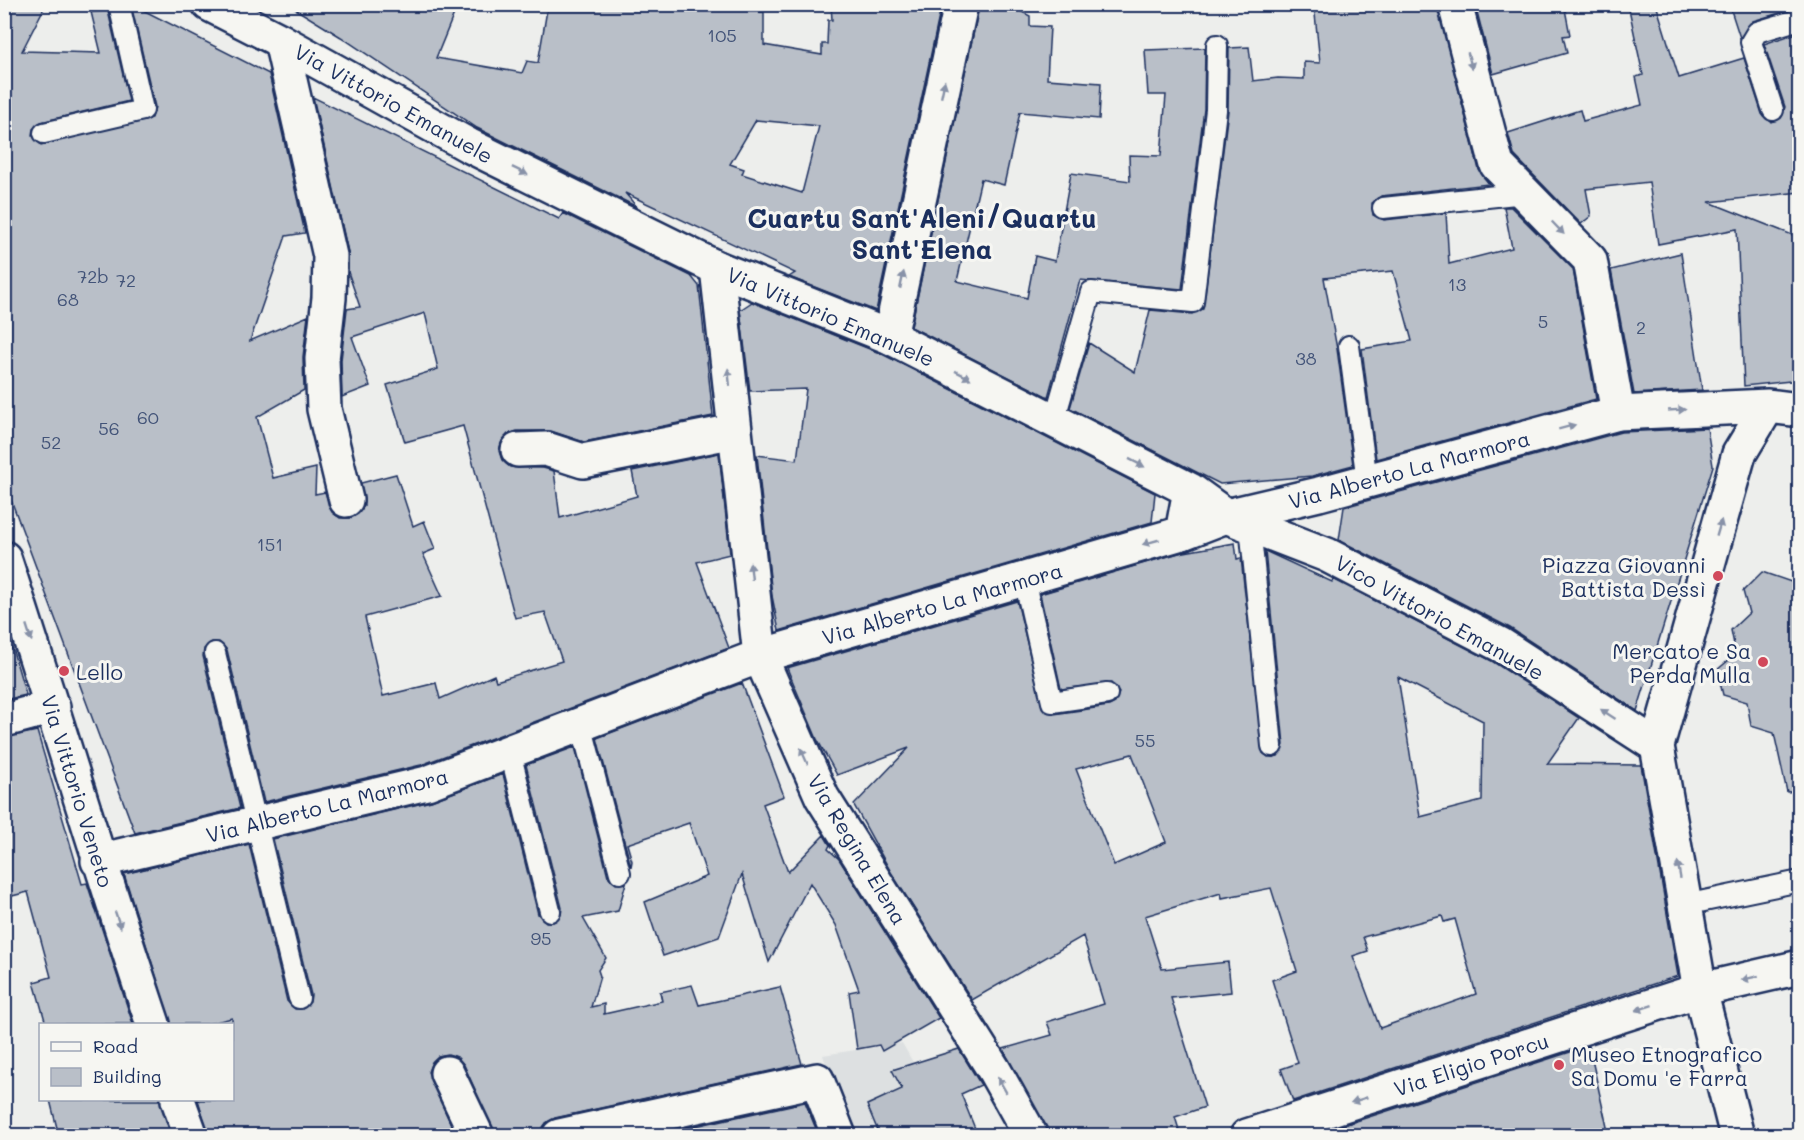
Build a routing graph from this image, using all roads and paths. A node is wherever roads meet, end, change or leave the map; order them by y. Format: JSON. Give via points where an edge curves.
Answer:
{"nodes":[{"id":1,"x":119,"y":4,"type":"edge"},
{"id":2,"x":209,"y":4,"type":"edge"},
{"id":3,"x":961,"y":4,"type":"edge"},
{"id":4,"x":1455,"y":4,"type":"edge"},
{"id":5,"x":1800,"y":19,"type":"edge"},
{"id":6,"x":281,"y":41,"type":"junction"},
{"id":7,"x":1217,"y":45,"type":"dead end"},
{"id":8,"x":1773,"y":110,"type":"dead end"},
{"id":9,"x":44,"y":133,"type":"dead end"},
{"id":10,"x":1525,"y":193,"type":"junction"},
{"id":11,"x":1383,"y":208,"type":"dead end"},
{"id":12,"x":717,"y":268,"type":"junction"},
{"id":13,"x":890,"y":337,"type":"junction"},
{"id":14,"x":1349,"y":346,"type":"dead end"},
{"id":15,"x":1784,"y":408,"type":"edge"},
{"id":16,"x":1618,"y":413,"type":"junction"},
{"id":17,"x":1054,"y":421,"type":"junction"},
{"id":18,"x":735,"y":431,"type":"junction"},
{"id":19,"x":518,"y":450,"type":"dead end"},
{"id":20,"x":1367,"y":482,"type":"junction"},
{"id":21,"x":1190,"y":490,"type":"junction"},
{"id":22,"x":1319,"y":494,"type":"junction"},
{"id":23,"x":346,"y":500,"type":"dead end"},
{"id":24,"x":1238,"y":521,"type":"junction"},
{"id":25,"x":1182,"y":533,"type":"junction"},
{"id":26,"x":1313,"y":549,"type":"junction"},
{"id":27,"x":4,"y":558,"type":"edge"},
{"id":28,"x":1024,"y":579,"type":"junction"},
{"id":29,"x":215,"y":653,"type":"dead end"},
{"id":30,"x":760,"y":656,"type":"junction"},
{"id":31,"x":1107,"y":694,"type":"dead end"},
{"id":32,"x":53,"y":707,"type":"junction"},
{"id":33,"x":4,"y":720,"type":"edge"},
{"id":34,"x":581,"y":724,"type":"junction"},
{"id":35,"x":1272,"y":746,"type":"dead end"},
{"id":36,"x":1657,"y":746,"type":"junction"},
{"id":37,"x":510,"y":752,"type":"junction"},
{"id":38,"x":255,"y":824,"type":"junction"},
{"id":39,"x":98,"y":861,"type":"junction"},
{"id":40,"x":621,"y":873,"type":"dead end"},
{"id":41,"x":1800,"y":881,"type":"edge"},
{"id":42,"x":1685,"y":905,"type":"junction"},
{"id":43,"x":550,"y":911,"type":"dead end"},
{"id":44,"x":1800,"y":967,"type":"edge"},
{"id":45,"x":1700,"y":990,"type":"junction"},
{"id":46,"x":299,"y":998,"type":"dead end"},
{"id":47,"x":153,"y":1023,"type":"edge"},
{"id":48,"x":447,"y":1073,"type":"dead end"},
{"id":49,"x":178,"y":1101,"type":"edge"},
{"id":50,"x":1261,"y":1134,"type":"edge"},
{"id":51,"x":190,"y":1136,"type":"edge"},
{"id":52,"x":477,"y":1136,"type":"edge"},
{"id":53,"x":559,"y":1136,"type":"edge"},
{"id":54,"x":839,"y":1136,"type":"edge"},
{"id":55,"x":1031,"y":1136,"type":"edge"},
{"id":56,"x":1737,"y":1136,"type":"edge"}],
"edges":[{"from":1,"to":9,"type":"lane","via":[[143,110]]},
{"from":2,"to":6,"type":"street","name":"Via Vittorio Emanuele"},
{"from":13,"to":3,"type":"street","one_way":true},
{"from":4,"to":10,"type":"street","one_way":true,"via":[[1497,165]]},
{"from":5,"to":8,"type":"lane","via":[[1752,36]]},
{"from":6,"to":12,"type":"street","name":"Via Vittorio Emanuele","one_way":true,"via":[[468,145]]},
{"from":6,"to":23,"type":"street","name":"Via Vittorio Emanuele","via":[[330,256],[322,358],[324,409]]},
{"from":7,"to":17,"type":"lane","via":[[1216,110],[1193,302],[1091,292]]},
{"from":10,"to":11,"type":"lane"},
{"from":10,"to":16,"type":"street","one_way":true,"via":[[1590,260]]},
{"from":12,"to":13,"type":"street","name":"Via Vittorio Emanuele"},
{"from":18,"to":12,"type":"street","name":"Via Regina Elena","one_way":true},
{"from":13,"to":17,"type":"street","name":"Via Vittorio Emanuele","one_way":true},
{"from":14,"to":20,"type":"lane"},
{"from":16,"to":15,"type":"street","name":"Via Alberto La Marmora","one_way":true},
{"from":36,"to":15,"type":"street","one_way":true,"via":[[1739,454]]},
{"from":20,"to":16,"type":"street","name":"Via Alberto La Marmora","one_way":true},
{"from":17,"to":21,"type":"street","name":"Via Vittorio Emanuele","one_way":true},
{"from":18,"to":19,"type":"street","via":[[583,461],[546,449]]},
{"from":30,"to":18,"type":"street","name":"Via Regina Elena","one_way":true},
{"from":20,"to":22,"type":"street","name":"Via Alberto La Marmora"},
{"from":21,"to":24,"type":"street","name":"Via Vittorio Emanuele"},
{"from":21,"to":25,"type":"street"},
{"from":22,"to":24,"type":"street","name":"Via Alberto La Marmora"},
{"from":22,"to":26,"type":"street","name":"Vico Vittorio Emanuele","via":[[1308,527]]},
{"from":24,"to":25,"type":"street","name":"Via Alberto La Marmora"},
{"from":24,"to":26,"type":"street","name":"Vico Vittorio Emanuele"},
{"from":24,"to":35,"type":"lane"},
{"from":25,"to":28,"type":"street","name":"Via Alberto La Marmora","one_way":true},
{"from":36,"to":26,"type":"street","name":"Vico Vittorio Emanuele","one_way":true,"via":[[1501,645]]},
{"from":27,"to":32,"type":"street","name":"Via Vittorio Veneto","one_way":true},
{"from":28,"to":30,"type":"street","name":"Via Alberto La Marmora"},
{"from":28,"to":31,"type":"lane","via":[[1052,702]]},
{"from":29,"to":38,"type":"lane"},
{"from":30,"to":34,"type":"street","name":"Via Alberto La Marmora"},
{"from":55,"to":30,"type":"street","name":"Via Regina Elena","one_way":true,"via":[[994,1070],[822,797]]},
{"from":32,"to":33,"type":"street"},
{"from":32,"to":39,"type":"street","name":"Via Vittorio Veneto"},
{"from":34,"to":37,"type":"street","name":"Via Alberto La Marmora"},
{"from":34,"to":40,"type":"lane"},
{"from":42,"to":36,"type":"street","one_way":true},
{"from":37,"to":38,"type":"street","name":"Via Alberto La Marmora","via":[[427,783]]},
{"from":37,"to":43,"type":"lane"},
{"from":38,"to":39,"type":"street","name":"Via Alberto La Marmora"},
{"from":38,"to":46,"type":"lane"},
{"from":39,"to":47,"type":"street","name":"Via Vittorio Veneto","one_way":true},
{"from":41,"to":42,"type":"lane"},
{"from":42,"to":45,"type":"street"},
{"from":44,"to":45,"type":"street","name":"Via Eligio Porcu","one_way":true},
{"from":45,"to":50,"type":"street","name":"Via Eligio Porcu","one_way":true},
{"from":45,"to":56,"type":"street"},
{"from":48,"to":52,"type":"street"},
{"from":49,"to":51,"type":"street"},
{"from":53,"to":54,"type":"street","via":[[817,1080]]}]}
